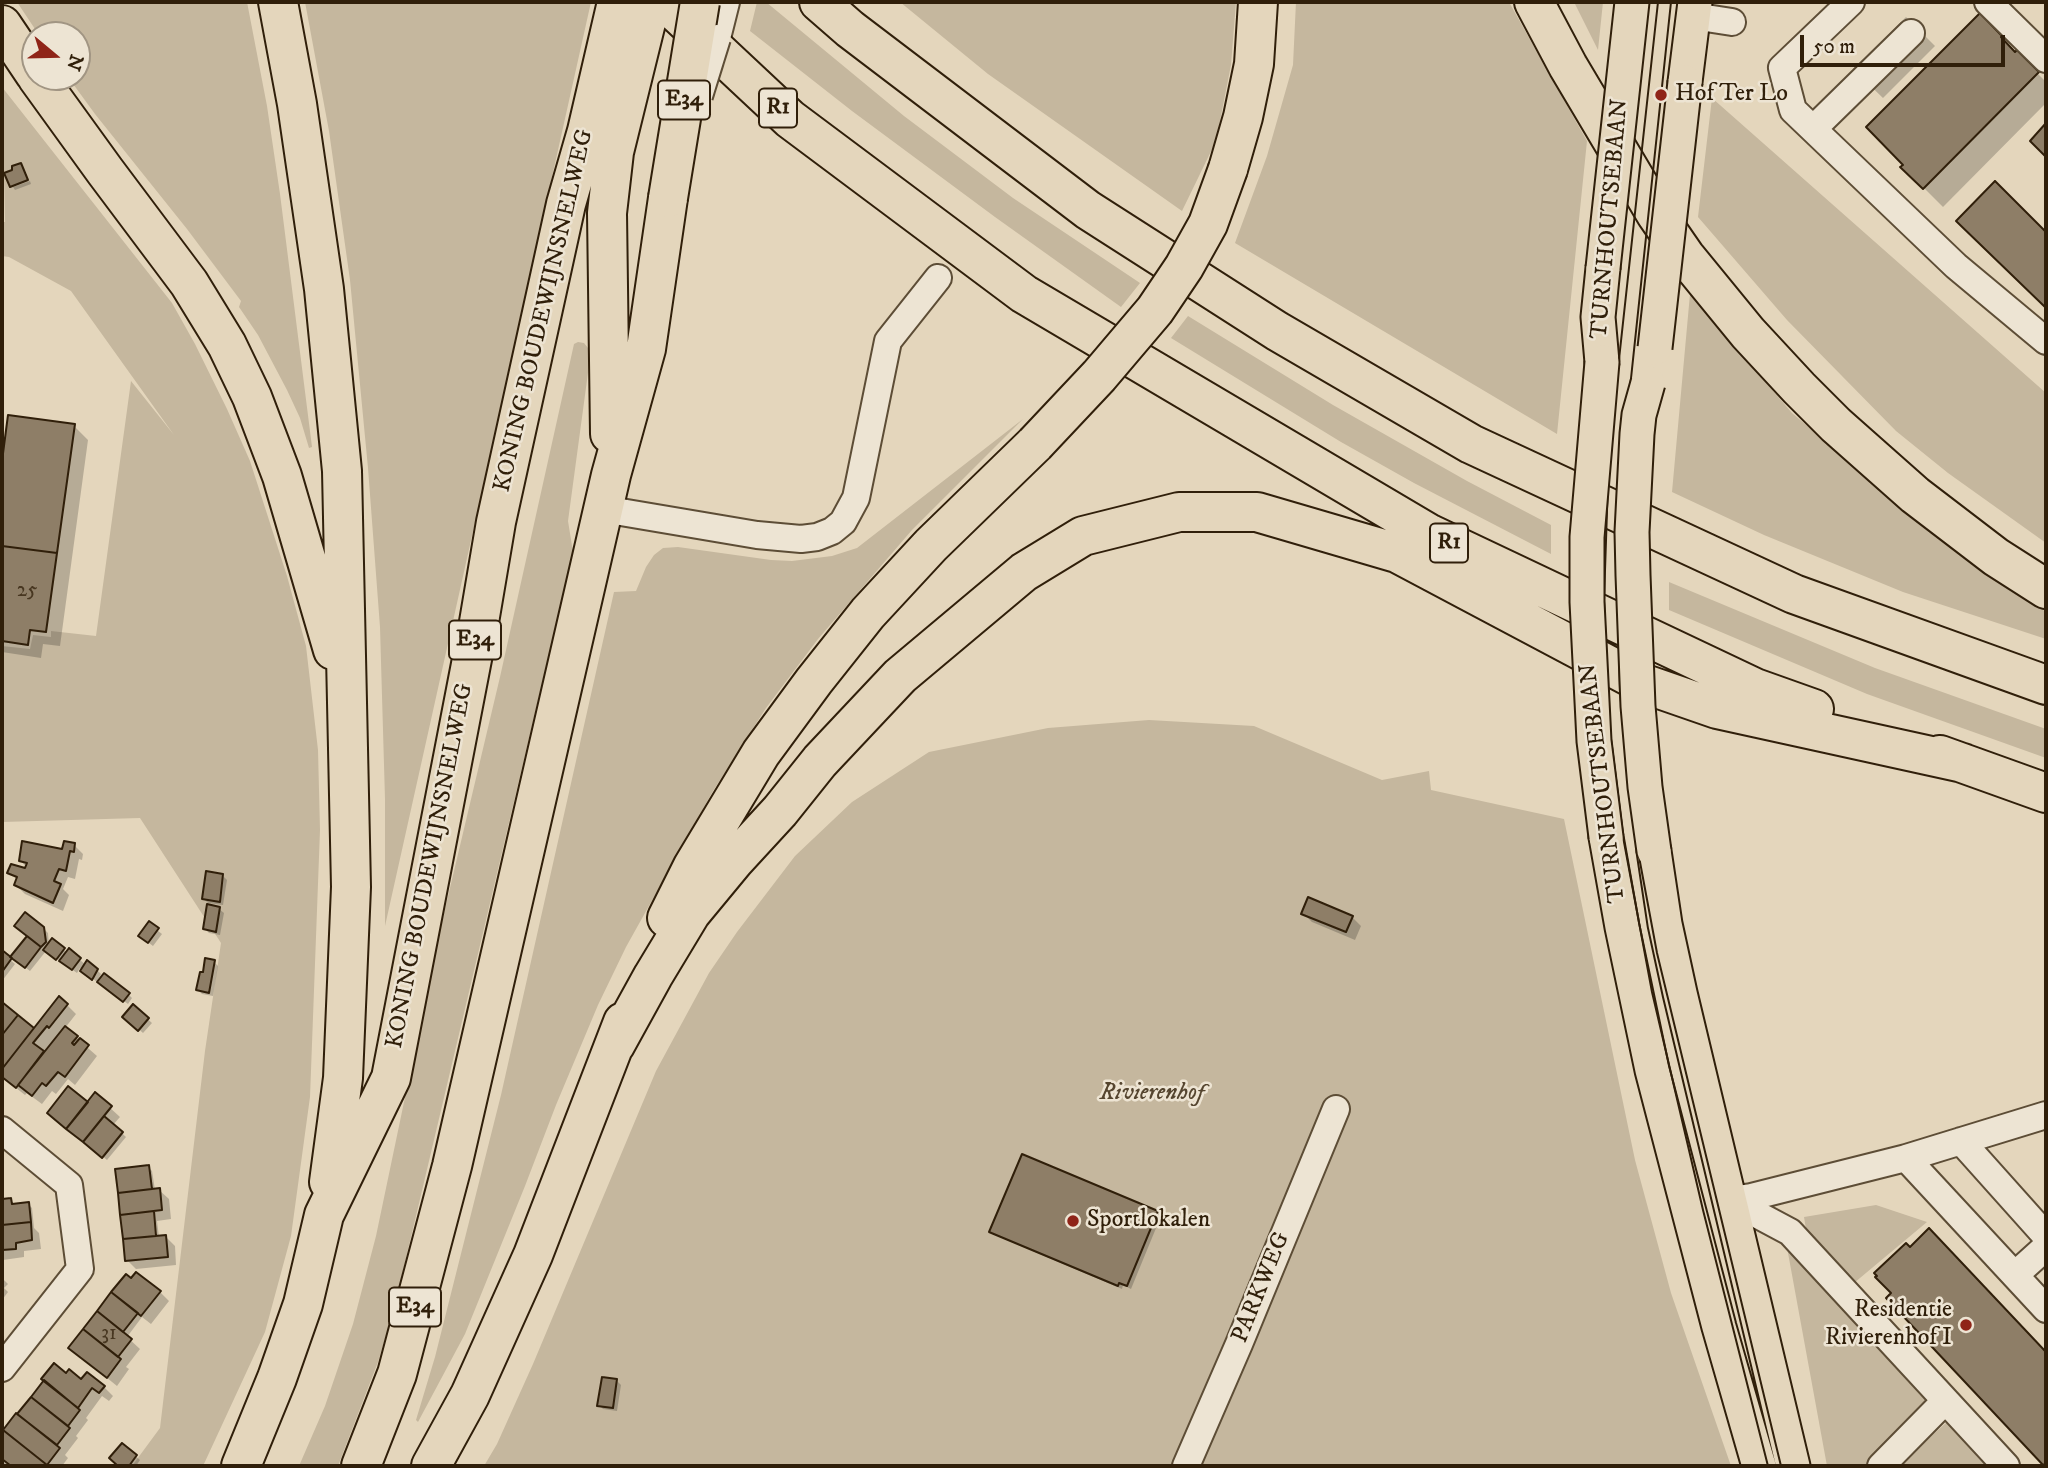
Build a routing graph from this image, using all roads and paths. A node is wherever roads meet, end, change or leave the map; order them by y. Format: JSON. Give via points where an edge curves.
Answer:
{"nodes":[{"id":1,"x":278,"y":2,"type":"edge"},
{"id":2,"x":617,"y":2,"type":"edge"},
{"id":3,"x":651,"y":2,"type":"edge"},
{"id":4,"x":665,"y":2,"type":"edge"},
{"id":5,"x":700,"y":2,"type":"edge"},
{"id":6,"x":726,"y":2,"type":"edge"},
{"id":7,"x":819,"y":2,"type":"edge"},
{"id":8,"x":1258,"y":2,"type":"edge"},
{"id":9,"x":1534,"y":2,"type":"edge"},
{"id":10,"x":1632,"y":2,"type":"edge"},
{"id":11,"x":1851,"y":2,"type":"edge"},
{"id":12,"x":1988,"y":2,"type":"edge"},
{"id":13,"x":1694,"y":9,"type":"edge"},
{"id":14,"x":1732,"y":22,"type":"dead end"},
{"id":15,"x":2,"y":25,"type":"edge"},
{"id":16,"x":1910,"y":33,"type":"dead end"},
{"id":17,"x":21,"y":54,"type":"edge"},
{"id":18,"x":2046,"y":60,"type":"edge"},
{"id":19,"x":47,"y":91,"type":"edge"},
{"id":20,"x":1813,"y":129,"type":"junction"},
{"id":21,"x":601,"y":142,"type":"junction"},
{"id":22,"x":668,"y":198,"type":"junction"},
{"id":23,"x":938,"y":278,"type":"dead end"},
{"id":24,"x":2046,"y":341,"type":"edge"},
{"id":25,"x":607,"y":492,"type":"junction"},
{"id":26,"x":2046,"y":589,"type":"edge"},
{"id":27,"x":2046,"y":685,"type":"edge"},
{"id":28,"x":348,"y":703,"type":"junction"},
{"id":29,"x":1963,"y":763,"type":"junction"},
{"id":30,"x":2046,"y":793,"type":"edge"},
{"id":31,"x":615,"y":1045,"type":"junction"},
{"id":32,"x":1335,"y":1109,"type":"dead end"},
{"id":33,"x":2046,"y":1115,"type":"edge"},
{"id":34,"x":2,"y":1130,"type":"edge"},
{"id":35,"x":1961,"y":1141,"type":"junction"},
{"id":36,"x":1906,"y":1158,"type":"junction"},
{"id":37,"x":1730,"y":1200,"type":"junction"},
{"id":38,"x":324,"y":1215,"type":"junction"},
{"id":39,"x":2046,"y":1236,"type":"edge"},
{"id":40,"x":2046,"y":1247,"type":"edge"},
{"id":41,"x":2015,"y":1275,"type":"junction"},
{"id":42,"x":2046,"y":1309,"type":"edge"},
{"id":43,"x":2,"y":1368,"type":"edge"},
{"id":44,"x":1945,"y":1401,"type":"junction"},
{"id":45,"x":241,"y":1466,"type":"edge"},
{"id":46,"x":360,"y":1466,"type":"edge"},
{"id":47,"x":431,"y":1466,"type":"edge"},
{"id":48,"x":1186,"y":1466,"type":"edge"},
{"id":49,"x":1759,"y":1466,"type":"edge"},
{"id":50,"x":1793,"y":1466,"type":"edge"},
{"id":51,"x":1881,"y":1466,"type":"edge"},
{"id":52,"x":2006,"y":1466,"type":"edge"}],
"edges":[{"from":1,"to":28,"type":"highway","via":[[301,131],[335,381]]},
{"from":2,"to":21,"type":"highway","name":"KONING BOUDEWIJNSNELWEG","number":"E34"},
{"from":3,"to":21,"type":"highway","number":"E34"},
{"from":4,"to":29,"type":"highway","number":"R1","via":[[790,119],[1024,294],[1430,534],[1755,688]]},
{"from":5,"to":22,"type":"highway","number":"E34","bridge":true},
{"from":6,"to":22,"type":"street","number":"E34","bridge":true},
{"from":7,"to":27,"type":"highway","via":[[1088,210],[1276,331],[1471,444],[1794,594]]},
{"from":8,"to":31,"type":"highway","bridge":true,"via":[[1254,64],[1243,117],[1208,224],[1184,267],[1155,310],[1099,376],[869,613],[761,753],[693,866],[650,953]]},
{"from":9,"to":26,"type":"highway","via":[[1656,214],[1748,333],[1836,425],[1915,495]]},
{"from":10,"to":49,"type":"main road","name":"TURNHOUTSEBAAN","bridge":true,"via":[[1598,317],[1602,362],[1587,537],[1594,741],[1622,927],[1653,1070],[1718,1327]]},
{"from":11,"to":20,"type":"street","via":[[1783,68],[1793,110]]},
{"from":12,"to":18,"type":"street"},
{"from":13,"to":14,"type":"street"},
{"from":13,"to":37,"type":"main road","name":"TURNHOUTSEBAAN","bridge":true,"via":[[1655,348],[1639,415],[1632,532],[1638,706],[1654,851],[1673,958]]},
{"from":15,"to":17,"type":"highway"},
{"from":16,"to":20,"type":"street"},
{"from":19,"to":28,"type":"highway","via":[[189,283],[227,345],[282,475]]},
{"from":20,"to":24,"type":"street","via":[[1956,266]]},
{"from":21,"to":25,"type":"highway","number":"E34","via":[[607,213]]},
{"from":21,"to":38,"type":"highway","name":"KONING BOUDEWIJNSNELWEG","number":"E34","via":[[563,218],[496,522],[391,1078]]},
{"from":22,"to":25,"type":"highway","number":"E34","via":[[646,349]]},
{"from":23,"to":25,"type":"street","via":[[888,341],[856,498],[843,522],[832,531],[809,538],[779,537]]},
{"from":25,"to":46,"type":"highway","number":"E34","via":[[452,1166],[397,1374]]},
{"from":28,"to":38,"type":"highway","via":[[351,887],[343,1078]]},
{"from":29,"to":30,"type":"highway","number":"R1"},
{"from":29,"to":31,"type":"highway","via":[[1717,709],[1642,683],[1397,553],[1257,512],[1179,512],[1083,536],[1024,572],[900,676],[820,761],[691,913]]},
{"from":31,"to":47,"type":"highway","via":[[533,1255],[470,1395]]},
{"from":32,"to":48,"type":"street","name":"PARKWEG"},
{"from":33,"to":35,"type":"street"},
{"from":34,"to":43,"type":"street","via":[[69,1185],[80,1269]]},
{"from":35,"to":36,"type":"street"},
{"from":35,"to":39,"type":"street"},
{"from":36,"to":37,"type":"street"},
{"from":36,"to":41,"type":"street"},
{"from":37,"to":44,"type":"street","via":[[1790,1232]]},
{"from":37,"to":50,"type":"main road","name":"TURNHOUTSEBAAN"},
{"from":38,"to":45,"type":"highway","name":"KONING BOUDEWIJNSNELWEG","number":"E34","via":[[303,1304]]},
{"from":40,"to":41,"type":"street"},
{"from":41,"to":42,"type":"street"},
{"from":44,"to":51,"type":"street"},
{"from":44,"to":52,"type":"street"}]}
